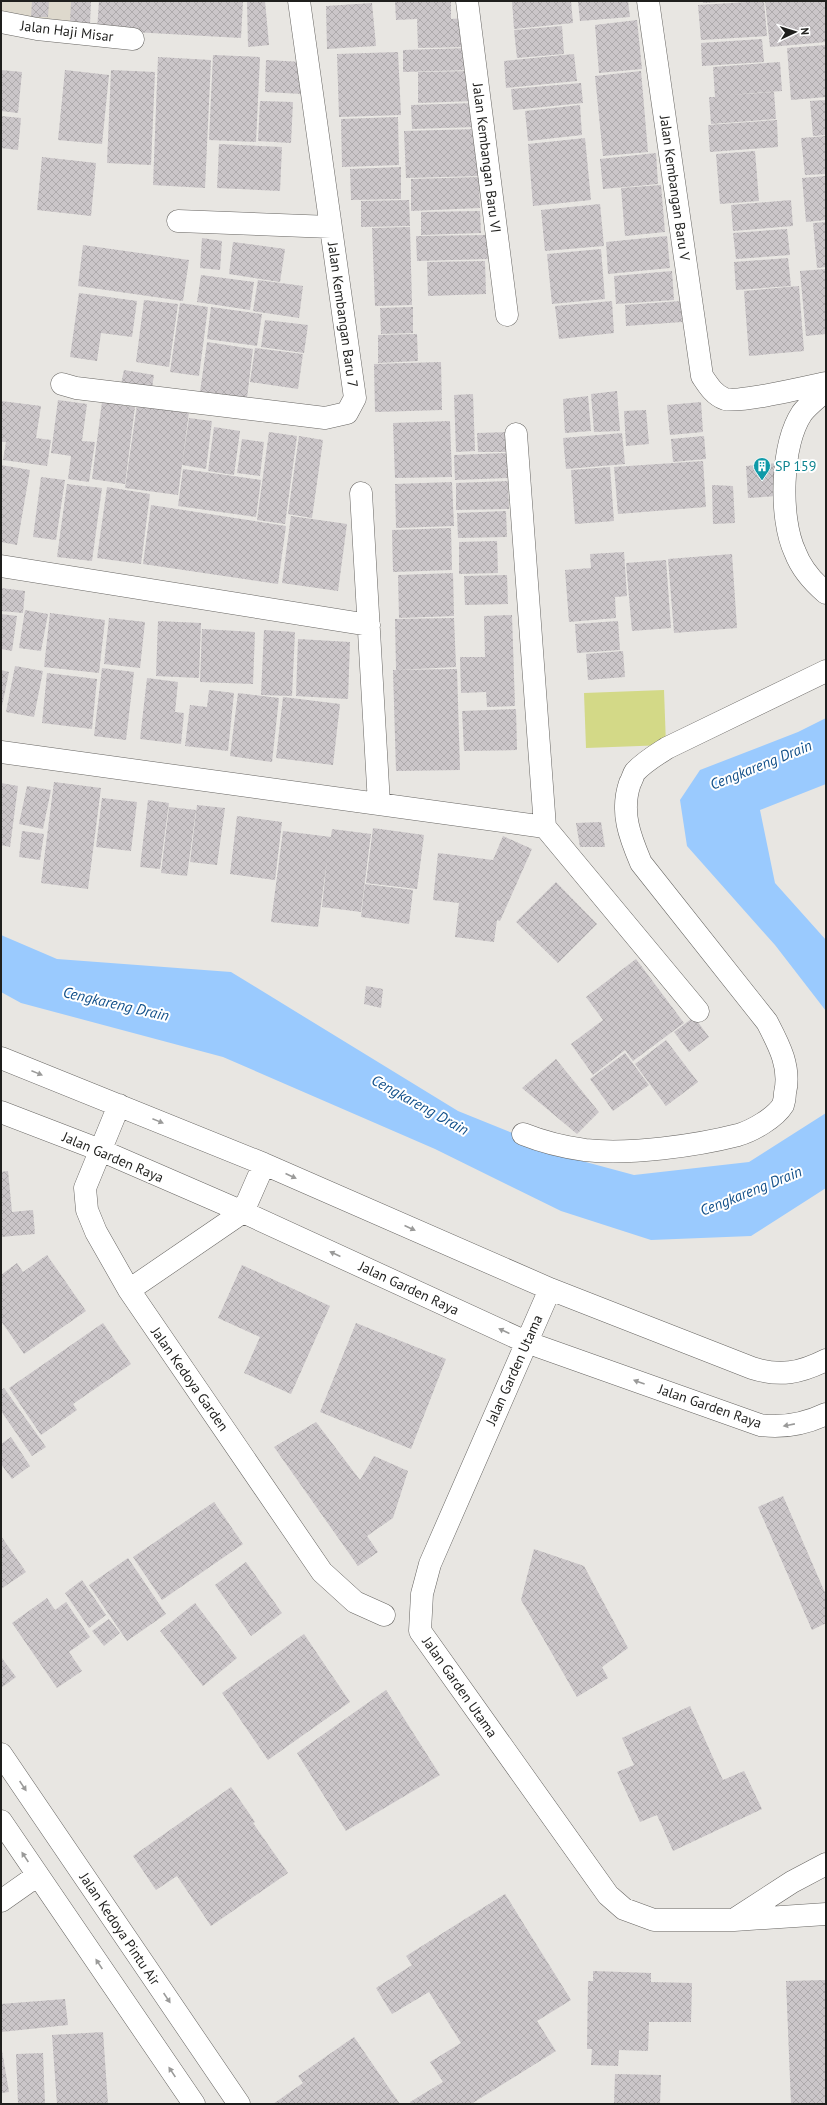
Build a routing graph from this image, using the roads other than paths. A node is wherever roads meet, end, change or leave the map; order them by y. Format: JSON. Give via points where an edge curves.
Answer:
{"nodes":[{"id":1,"x":299,"y":1,"type":"edge"},
{"id":2,"x":467,"y":1,"type":"edge"},
{"id":3,"x":648,"y":1,"type":"edge"},
{"id":4,"x":1,"y":22,"type":"edge"},
{"id":5,"x":133,"y":39,"type":"dead end"},
{"id":6,"x":178,"y":221,"type":"dead end"},
{"id":7,"x":331,"y":227,"type":"junction"},
{"id":8,"x":507,"y":315,"type":"dead end"},
{"id":9,"x":826,"y":383,"type":"edge"},
{"id":10,"x":62,"y":384,"type":"dead end"},
{"id":11,"x":826,"y":390,"type":"edge"},
{"id":12,"x":516,"y":434,"type":"dead end"},
{"id":13,"x":361,"y":493,"type":"dead end"},
{"id":14,"x":1,"y":566,"type":"edge"},
{"id":15,"x":826,"y":593,"type":"edge"},
{"id":16,"x":369,"y":625,"type":"junction"},
{"id":17,"x":826,"y":671,"type":"edge"},
{"id":18,"x":1,"y":752,"type":"edge"},
{"id":19,"x":379,"y":804,"type":"junction"},
{"id":20,"x":545,"y":827,"type":"junction"},
{"id":21,"x":698,"y":1011,"type":"dead end"},
{"id":22,"x":1,"y":1058,"type":"edge"},
{"id":23,"x":119,"y":1105,"type":"junction"},
{"id":24,"x":1,"y":1112,"type":"edge"},
{"id":25,"x":523,"y":1134,"type":"dead end"},
{"id":26,"x":100,"y":1150,"type":"junction"},
{"id":27,"x":264,"y":1164,"type":"junction"},
{"id":28,"x":243,"y":1212,"type":"junction"},
{"id":29,"x":550,"y":1289,"type":"junction"},
{"id":30,"x":129,"y":1290,"type":"junction"},
{"id":31,"x":526,"y":1342,"type":"junction"},
{"id":32,"x":826,"y":1360,"type":"edge"},
{"id":33,"x":826,"y":1414,"type":"edge"},
{"id":34,"x":384,"y":1615,"type":"dead end"},
{"id":35,"x":1,"y":1754,"type":"edge"},
{"id":36,"x":1,"y":1821,"type":"edge"},
{"id":37,"x":826,"y":1864,"type":"edge"},
{"id":38,"x":38,"y":1875,"type":"junction"},
{"id":39,"x":1,"y":1901,"type":"edge"},
{"id":40,"x":826,"y":1914,"type":"edge"},
{"id":41,"x":734,"y":1920,"type":"junction"},
{"id":42,"x":194,"y":2104,"type":"edge"},
{"id":43,"x":239,"y":2104,"type":"edge"}],
"edges":[{"from":1,"to":7,"type":"street","name":"Jalan Kembangan Baru 7"},
{"from":2,"to":8,"type":"street","name":"Jalan Kembangan Baru VI"},
{"from":3,"to":9,"type":"street","name":"Jalan Kembangan Baru V","via":[[702,376],[713,392],[726,399]]},
{"from":4,"to":5,"type":"street","name":"Jalan Haji Misar","via":[[37,29]]},
{"from":6,"to":7,"type":"street"},
{"from":7,"to":10,"type":"street","name":"Jalan Kembangan Baru 7","via":[[355,398],[347,413],[325,418],[76,388]]},
{"from":11,"to":15,"type":"street","via":[[802,413],[789,446],[785,483],[786,519],[795,553],[814,583]]},
{"from":12,"to":20,"type":"street"},
{"from":13,"to":16,"type":"street"},
{"from":14,"to":16,"type":"street"},
{"from":16,"to":19,"type":"street"},
{"from":17,"to":25,"type":"street","via":[[654,756],[634,773],[627,792],[626,815],[629,834],[641,863],[767,1022],[782,1051],[788,1079],[783,1105],[762,1125],[739,1135],[682,1145],[627,1151],[586,1150],[550,1144]]},
{"from":18,"to":19,"type":"street"},
{"from":19,"to":20,"type":"street"},
{"from":20,"to":21,"type":"street"},
{"from":22,"to":23,"type":"street","one_way":true},
{"from":23,"to":26,"type":"street","name":"Jalan Kedoya Garden"},
{"from":23,"to":27,"type":"street","one_way":true},
{"from":24,"to":26,"type":"street","name":"Jalan Garden Raya"},
{"from":26,"to":28,"type":"street","name":"Jalan Garden Raya"},
{"from":26,"to":30,"type":"street","name":"Jalan Kedoya Garden","via":[[85,1188],[87,1210],[96,1232]]},
{"from":27,"to":28,"type":"street"},
{"from":27,"to":29,"type":"street","one_way":true},
{"from":28,"to":30,"type":"street"},
{"from":31,"to":28,"type":"street","name":"Jalan Garden Raya","one_way":true},
{"from":29,"to":31,"type":"street","name":"Jalan Garden Utama"},
{"from":29,"to":32,"type":"street","via":[[770,1374],[798,1370]]},
{"from":30,"to":34,"type":"street","name":"Jalan Kedoya Garden","via":[[322,1572],[355,1602]]},
{"from":33,"to":31,"type":"street","name":"Jalan Garden Raya","one_way":true,"via":[[787,1426],[760,1425]]},
{"from":31,"to":41,"type":"street","name":"Jalan Garden Utama","via":[[430,1564],[422,1594],[420,1631],[608,1895],[624,1909],[654,1920]]},
{"from":35,"to":43,"type":"street","name":"Jalan Kedoya Pintu Air","one_way":true},
{"from":38,"to":36,"type":"street","one_way":true},
{"from":37,"to":41,"type":"street","via":[[792,1882]]},
{"from":38,"to":39,"type":"street"},
{"from":42,"to":38,"type":"street","one_way":true},
{"from":40,"to":41,"type":"street","name":"Jalan Garden Utama"}]}
